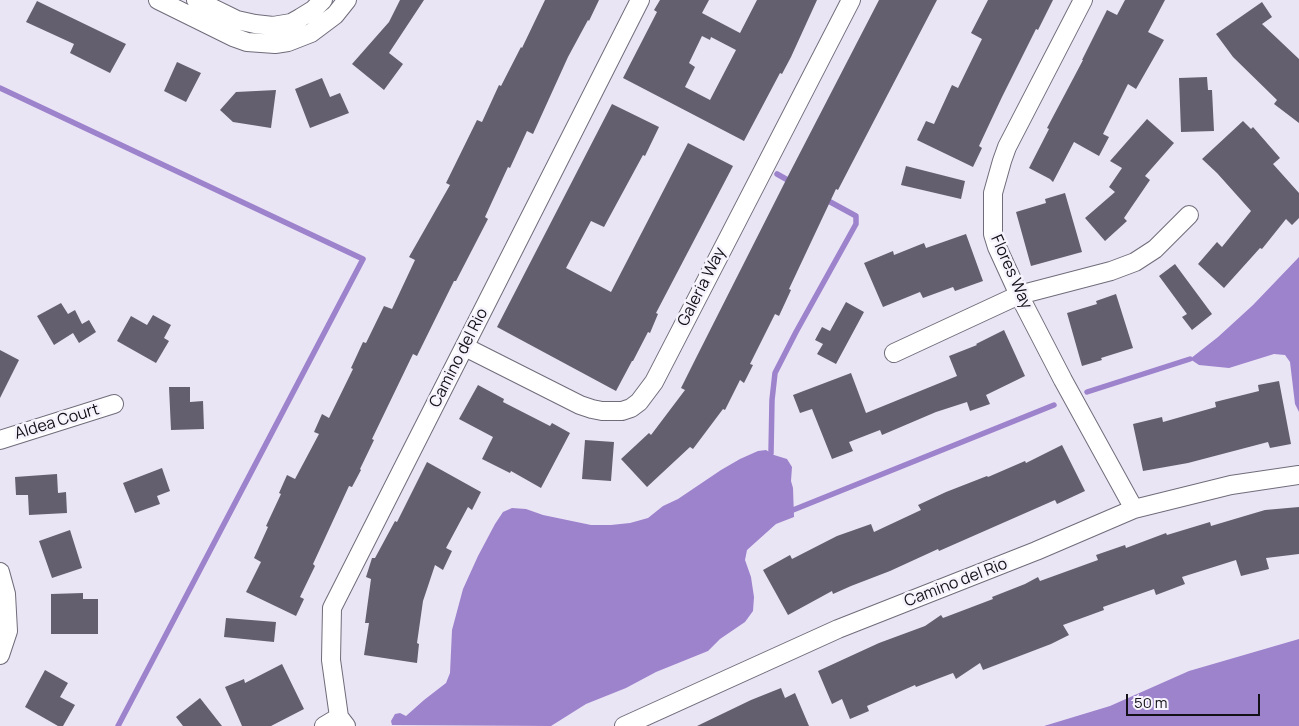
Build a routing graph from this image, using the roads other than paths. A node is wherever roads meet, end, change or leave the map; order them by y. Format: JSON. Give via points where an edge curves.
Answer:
{"nodes":[{"id":1,"x":158,"y":0,"type":"edge"},
{"id":2,"x":196,"y":0,"type":"edge"},
{"id":3,"x":323,"y":0,"type":"edge"},
{"id":4,"x":640,"y":0,"type":"edge"},
{"id":5,"x":851,"y":0,"type":"edge"},
{"id":6,"x":1083,"y":0,"type":"edge"},
{"id":7,"x":339,"y":3,"type":"edge"},
{"id":8,"x":1189,"y":214,"type":"dead end"},
{"id":9,"x":1019,"y":295,"type":"junction"},
{"id":10,"x":465,"y":347,"type":"junction"},
{"id":11,"x":894,"y":353,"type":"dead end"},
{"id":12,"x":114,"y":404,"type":"dead end"},
{"id":13,"x":0,"y":440,"type":"edge"},
{"id":14,"x":1299,"y":475,"type":"edge"},
{"id":15,"x":1134,"y":509,"type":"junction"},
{"id":16,"x":0,"y":572,"type":"edge"},
{"id":17,"x":0,"y":654,"type":"edge"},
{"id":18,"x":342,"y":722,"type":"edge"},
{"id":19,"x":324,"y":726,"type":"edge"},
{"id":20,"x":624,"y":726,"type":"edge"}],
"edges":[{"from":1,"to":7,"type":"street","via":[[219,32],[261,44],[299,38],[323,25]]},
{"from":2,"to":3,"type":"street","via":[[237,20],[273,26],[300,18]]},
{"from":4,"to":10,"type":"street","name":"Camino del Rio"},
{"from":5,"to":10,"type":"street","name":"Galeria Way","via":[[654,382],[639,402],[622,411],[592,410]]},
{"from":6,"to":9,"type":"street","name":"Flores Way","via":[[1008,147],[995,186],[993,234]]},
{"from":8,"to":9,"type":"street","via":[[1155,249],[1135,262]]},
{"from":9,"to":11,"type":"street"},
{"from":9,"to":15,"type":"street","name":"Flores Way"},
{"from":10,"to":18,"type":"street","name":"Camino del Rio","via":[[332,608],[330,660]]},
{"from":12,"to":13,"type":"street","name":"Aldea Court"},
{"from":14,"to":15,"type":"street","name":"Camino del Rio","via":[[1231,485]]},
{"from":15,"to":20,"type":"street","name":"Camino del Rio","via":[[838,629]]},
{"from":16,"to":17,"type":"street","via":[[6,594],[8,631]]},
{"from":18,"to":19,"type":"street"}]}
